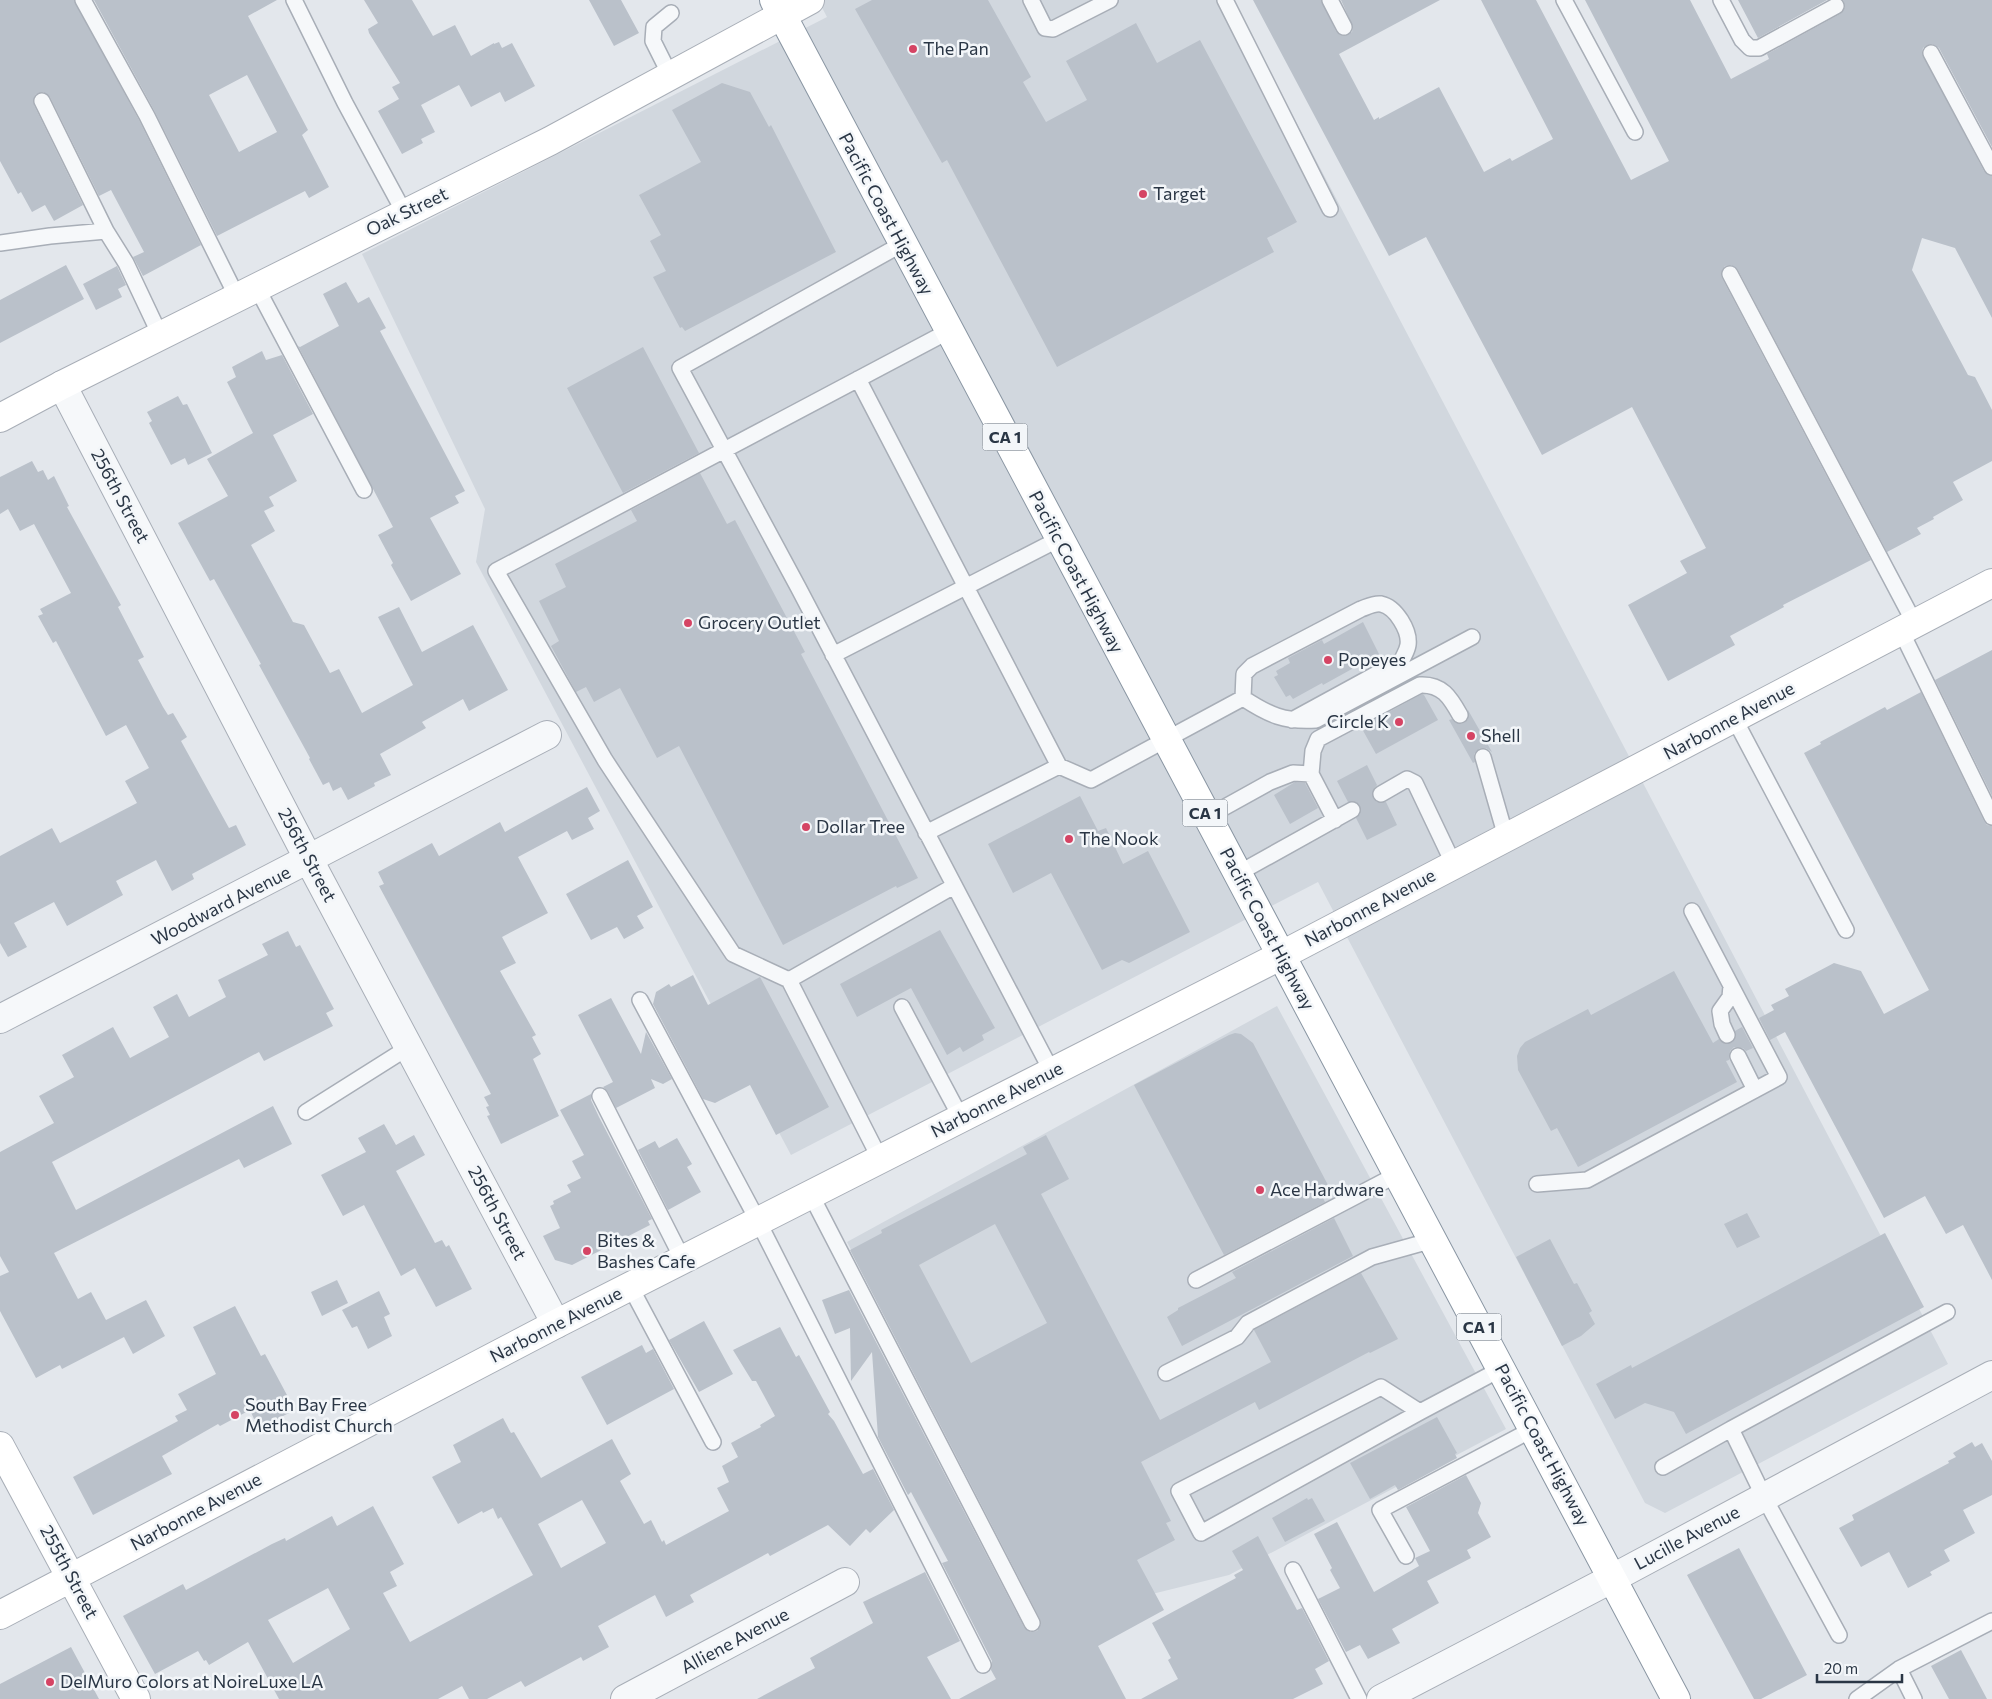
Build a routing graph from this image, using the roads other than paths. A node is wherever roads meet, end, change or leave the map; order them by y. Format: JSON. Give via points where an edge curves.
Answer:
{"nodes":[{"id":1,"x":83,"y":0,"type":"edge"},
{"id":2,"x":294,"y":0,"type":"edge"},
{"id":3,"x":810,"y":0,"type":"edge"},
{"id":4,"x":1031,"y":0,"type":"edge"},
{"id":5,"x":1110,"y":0,"type":"edge"},
{"id":6,"x":1225,"y":0,"type":"edge"},
{"id":7,"x":1330,"y":0,"type":"edge"},
{"id":8,"x":1564,"y":0,"type":"edge"},
{"id":9,"x":1721,"y":0,"type":"edge"},
{"id":10,"x":1836,"y":6,"type":"dead end"},
{"id":11,"x":777,"y":7,"type":"edge"},
{"id":12,"x":671,"y":13,"type":"dead end"},
{"id":13,"x":1344,"y":27,"type":"dead end"},
{"id":14,"x":1931,"y":52,"type":"dead end"},
{"id":15,"x":670,"y":75,"type":"junction"},
{"id":16,"x":42,"y":101,"type":"dead end"},
{"id":17,"x":1635,"y":132,"type":"dead end"},
{"id":18,"x":1992,"y":167,"type":"edge"},
{"id":19,"x":1330,"y":209,"type":"dead end"},
{"id":20,"x":405,"y":214,"type":"junction"},
{"id":21,"x":106,"y":231,"type":"junction"},
{"id":22,"x":0,"y":243,"type":"edge"},
{"id":23,"x":902,"y":244,"type":"junction"},
{"id":24,"x":1730,"y":274,"type":"dead end"},
{"id":25,"x":247,"y":292,"type":"junction"},
{"id":26,"x":948,"y":332,"type":"junction"},
{"id":27,"x":160,"y":335,"type":"junction"},
{"id":28,"x":858,"y":379,"type":"junction"},
{"id":29,"x":62,"y":385,"type":"junction"},
{"id":30,"x":0,"y":418,"type":"edge"},
{"id":31,"x":725,"y":450,"type":"junction"},
{"id":32,"x":364,"y":490,"type":"dead end"},
{"id":33,"x":1059,"y":539,"type":"junction"},
{"id":34,"x":1992,"y":583,"type":"edge"},
{"id":35,"x":965,"y":587,"type":"junction"},
{"id":36,"x":1908,"y":627,"type":"junction"},
{"id":37,"x":1472,"y":637,"type":"dead end"},
{"id":38,"x":833,"y":656,"type":"junction"},
{"id":39,"x":1243,"y":698,"type":"junction"},
{"id":40,"x":1460,"y":715,"type":"dead end"},
{"id":41,"x":1734,"y":718,"type":"junction"},
{"id":42,"x":1292,"y":720,"type":"junction"},
{"id":43,"x":547,"y":735,"type":"dead end"},
{"id":44,"x":1165,"y":739,"type":"junction"},
{"id":45,"x":1483,"y":758,"type":"dead end"},
{"id":46,"x":1059,"y":766,"type":"junction"},
{"id":47,"x":1311,"y":774,"type":"junction"},
{"id":48,"x":1381,"y":794,"type":"dead end"},
{"id":49,"x":1352,"y":810,"type":"dead end"},
{"id":50,"x":1207,"y":817,"type":"junction"},
{"id":51,"x":1992,"y":817,"type":"edge"},
{"id":52,"x":1335,"y":820,"type":"junction"},
{"id":53,"x":926,"y":833,"type":"junction"},
{"id":54,"x":1506,"y":837,"type":"junction"},
{"id":55,"x":310,"y":860,"type":"junction"},
{"id":56,"x":1454,"y":865,"type":"junction"},
{"id":57,"x":1237,"y":874,"type":"junction"},
{"id":58,"x":954,"y":886,"type":"junction"},
{"id":59,"x":1692,"y":911,"type":"dead end"},
{"id":60,"x":1846,"y":930,"type":"dead end"},
{"id":61,"x":1280,"y":956,"type":"junction"},
{"id":62,"x":789,"y":980,"type":"junction"},
{"id":63,"x":1731,"y":986,"type":"junction"},
{"id":64,"x":640,"y":1000,"type":"dead end"},
{"id":65,"x":902,"y":1007,"type":"dead end"},
{"id":66,"x":0,"y":1019,"type":"edge"},
{"id":67,"x":1727,"y":1035,"type":"dead end"},
{"id":68,"x":409,"y":1047,"type":"junction"},
{"id":69,"x":1738,"y":1056,"type":"dead end"},
{"id":70,"x":1052,"y":1072,"type":"junction"},
{"id":71,"x":1755,"y":1090,"type":"junction"},
{"id":72,"x":600,"y":1096,"type":"dead end"},
{"id":73,"x":306,"y":1112,"type":"dead end"},
{"id":74,"x":961,"y":1118,"type":"junction"},
{"id":75,"x":880,"y":1159,"type":"junction"},
{"id":76,"x":1398,"y":1174,"type":"junction"},
{"id":77,"x":1537,"y":1184,"type":"dead end"},
{"id":78,"x":811,"y":1195,"type":"junction"},
{"id":79,"x":758,"y":1222,"type":"junction"},
{"id":80,"x":1433,"y":1240,"type":"junction"},
{"id":81,"x":683,"y":1260,"type":"junction"},
{"id":82,"x":1196,"y":1280,"type":"dead end"},
{"id":83,"x":630,"y":1286,"type":"junction"},
{"id":84,"x":1947,"y":1312,"type":"dead end"},
{"id":85,"x":556,"y":1324,"type":"junction"},
{"id":86,"x":1502,"y":1369,"type":"junction"},
{"id":87,"x":1166,"y":1373,"type":"dead end"},
{"id":88,"x":1992,"y":1375,"type":"edge"},
{"id":89,"x":1420,"y":1412,"type":"junction"},
{"id":90,"x":1533,"y":1429,"type":"junction"},
{"id":91,"x":1731,"y":1429,"type":"junction"},
{"id":92,"x":713,"y":1442,"type":"dead end"},
{"id":93,"x":0,"y":1446,"type":"edge"},
{"id":94,"x":1663,"y":1467,"type":"dead end"},
{"id":95,"x":1764,"y":1497,"type":"junction"},
{"id":96,"x":1406,"y":1556,"type":"dead end"},
{"id":97,"x":1293,"y":1570,"type":"dead end"},
{"id":98,"x":72,"y":1577,"type":"junction"},
{"id":99,"x":1613,"y":1578,"type":"junction"},
{"id":100,"x":845,"y":1582,"type":"dead end"},
{"id":101,"x":0,"y":1615,"type":"edge"},
{"id":102,"x":1992,"y":1621,"type":"edge"},
{"id":103,"x":1032,"y":1623,"type":"dead end"},
{"id":104,"x":1840,"y":1635,"type":"dead end"},
{"id":105,"x":984,"y":1665,"type":"dead end"},
{"id":106,"x":1899,"y":1669,"type":"junction"},
{"id":107,"x":136,"y":1699,"type":"edge"},
{"id":108,"x":625,"y":1699,"type":"edge"},
{"id":109,"x":1359,"y":1699,"type":"edge"},
{"id":110,"x":1381,"y":1699,"type":"edge"},
{"id":111,"x":1676,"y":1699,"type":"edge"},
{"id":112,"x":1856,"y":1699,"type":"edge"},
{"id":113,"x":1914,"y":1699,"type":"edge"}],
"edges":[{"from":1,"to":25,"type":"lane"},
{"from":2,"to":20,"type":"lane"},
{"from":3,"to":11,"type":"main road","name":"Oak Street"},
{"from":4,"to":5,"type":"lane","via":[[1045,28],[1053,30]]},
{"from":6,"to":19,"type":"lane"},
{"from":7,"to":13,"type":"lane"},
{"from":8,"to":17,"type":"lane"},
{"from":9,"to":10,"type":"lane","via":[[1742,40],[1750,48],[1759,48]]},
{"from":11,"to":15,"type":"main road","name":"Oak Street"},
{"from":11,"to":23,"type":"main road","name":"Pacific Coast Highway","number":"CA 1"},
{"from":12,"to":15,"type":"lane","via":[[654,27],[653,41]]},
{"from":14,"to":18,"type":"lane"},
{"from":15,"to":20,"type":"main road","name":"Oak Street","via":[[550,141]]},
{"from":16,"to":21,"type":"lane"},
{"from":20,"to":25,"type":"main road","name":"Oak Street"},
{"from":21,"to":22,"type":"lane"},
{"from":21,"to":27,"type":"lane","via":[[126,264]]},
{"from":23,"to":26,"type":"main road","name":"Pacific Coast Highway","number":"CA 1"},
{"from":23,"to":31,"type":"lane","via":[[680,368]]},
{"from":24,"to":36,"type":"lane"},
{"from":25,"to":27,"type":"main road","name":"Oak Street"},
{"from":25,"to":32,"type":"lane"},
{"from":26,"to":28,"type":"lane"},
{"from":26,"to":33,"type":"main road","name":"Pacific Coast Highway","number":"CA 1"},
{"from":27,"to":29,"type":"main road","name":"Oak Street"},
{"from":28,"to":31,"type":"lane"},
{"from":28,"to":35,"type":"lane"},
{"from":29,"to":30,"type":"main road","name":"Oak Street"},
{"from":29,"to":55,"type":"street","name":"256th Street"},
{"from":31,"to":38,"type":"lane"},
{"from":31,"to":62,"type":"lane","via":[[496,571],[605,760],[734,954]]},
{"from":33,"to":35,"type":"lane"},
{"from":33,"to":44,"type":"main road","name":"Pacific Coast Highway","number":"CA 1"},
{"from":34,"to":36,"type":"main road","name":"Narbonne Avenue"},
{"from":35,"to":38,"type":"lane"},
{"from":35,"to":46,"type":"lane"},
{"from":36,"to":41,"type":"main road","name":"Narbonne Avenue"},
{"from":36,"to":51,"type":"lane"},
{"from":37,"to":42,"type":"lane","via":[[1316,720]]},
{"from":38,"to":53,"type":"lane"},
{"from":39,"to":42,"type":"lane","via":[[1264,712]]},
{"from":39,"to":42,"type":"lane","via":[[1244,674],[1252,666],[1361,609],[1379,604],[1388,606],[1408,637],[1402,660]]},
{"from":39,"to":44,"type":"lane"},
{"from":40,"to":47,"type":"lane","via":[[1448,694],[1438,687],[1420,684],[1318,739],[1313,751]]},
{"from":41,"to":54,"type":"main road","name":"Narbonne Avenue"},
{"from":41,"to":60,"type":"lane"},
{"from":43,"to":55,"type":"street","name":"Woodward Avenue"},
{"from":44,"to":46,"type":"lane","via":[[1091,780]]},
{"from":44,"to":50,"type":"main road","name":"Pacific Coast Highway","number":"CA 1"},
{"from":45,"to":54,"type":"lane"},
{"from":46,"to":53,"type":"lane"},
{"from":47,"to":50,"type":"lane","via":[[1293,773],[1270,782]]},
{"from":47,"to":52,"type":"lane"},
{"from":48,"to":56,"type":"lane","via":[[1407,779],[1415,783]]},
{"from":49,"to":52,"type":"lane"},
{"from":50,"to":57,"type":"main road","name":"Pacific Coast Highway","number":"CA 1"},
{"from":52,"to":57,"type":"lane"},
{"from":53,"to":58,"type":"lane"},
{"from":54,"to":56,"type":"main road","name":"Narbonne Avenue"},
{"from":55,"to":66,"type":"street","name":"Woodward Avenue"},
{"from":55,"to":68,"type":"street","name":"256th Street"},
{"from":56,"to":61,"type":"main road","name":"Narbonne Avenue"},
{"from":57,"to":61,"type":"main road","name":"Pacific Coast Highway","number":"CA 1"},
{"from":58,"to":62,"type":"lane"},
{"from":58,"to":70,"type":"lane"},
{"from":59,"to":63,"type":"lane"},
{"from":61,"to":70,"type":"main road","name":"Narbonne Avenue"},
{"from":61,"to":76,"type":"main road","name":"Pacific Coast Highway","number":"CA 1"},
{"from":62,"to":75,"type":"lane"},
{"from":63,"to":67,"type":"lane","via":[[1730,997],[1720,1011]]},
{"from":63,"to":71,"type":"lane","via":[[1779,1077]]},
{"from":64,"to":79,"type":"lane"},
{"from":65,"to":74,"type":"lane"},
{"from":68,"to":73,"type":"lane"},
{"from":68,"to":85,"type":"street","name":"256th Street"},
{"from":69,"to":71,"type":"lane"},
{"from":70,"to":74,"type":"main road","name":"Narbonne Avenue"},
{"from":71,"to":77,"type":"lane","via":[[1587,1180]]},
{"from":72,"to":81,"type":"lane"},
{"from":74,"to":75,"type":"main road","name":"Narbonne Avenue"},
{"from":75,"to":78,"type":"main road","name":"Narbonne Avenue"},
{"from":76,"to":80,"type":"main road","name":"Pacific Coast Highway","number":"CA 1"},
{"from":76,"to":82,"type":"lane"},
{"from":78,"to":79,"type":"main road","name":"Narbonne Avenue"},
{"from":78,"to":103,"type":"lane"},
{"from":79,"to":81,"type":"main road","name":"Narbonne Avenue"},
{"from":79,"to":105,"type":"lane"},
{"from":80,"to":86,"type":"main road","name":"Pacific Coast Highway","number":"CA 1"},
{"from":80,"to":87,"type":"lane","via":[[1372,1257],[1248,1323],[1237,1337]]},
{"from":81,"to":83,"type":"main road","name":"Narbonne Avenue"},
{"from":83,"to":85,"type":"main road","name":"Narbonne Avenue"},
{"from":83,"to":92,"type":"lane"},
{"from":84,"to":91,"type":"lane"},
{"from":85,"to":98,"type":"main road","name":"Narbonne Avenue"},
{"from":86,"to":89,"type":"lane"},
{"from":86,"to":90,"type":"main road","name":"Pacific Coast Highway","number":"CA 1"},
{"from":88,"to":95,"type":"street","name":"Lucille Avenue"},
{"from":89,"to":89,"type":"lane","via":[[1201,1533],[1179,1491],[1381,1387]]},
{"from":90,"to":96,"type":"lane","via":[[1380,1510]]},
{"from":90,"to":99,"type":"main road","name":"Pacific Coast Highway","number":"CA 1"},
{"from":91,"to":94,"type":"lane"},
{"from":91,"to":95,"type":"lane"},
{"from":93,"to":98,"type":"main road","name":"255th Street"},
{"from":95,"to":99,"type":"street","name":"Lucille Avenue"},
{"from":95,"to":104,"type":"lane"},
{"from":97,"to":109,"type":"lane"},
{"from":98,"to":101,"type":"main road","name":"Narbonne Avenue"},
{"from":98,"to":107,"type":"main road","name":"255th Street"},
{"from":99,"to":110,"type":"street","name":"Lucille Avenue"},
{"from":99,"to":111,"type":"main road","name":"Pacific Coast Highway","number":"CA 1"},
{"from":100,"to":108,"type":"street","name":"Alliene Avenue"},
{"from":102,"to":106,"type":"lane"},
{"from":106,"to":112,"type":"lane"},
{"from":106,"to":113,"type":"lane"}]}
